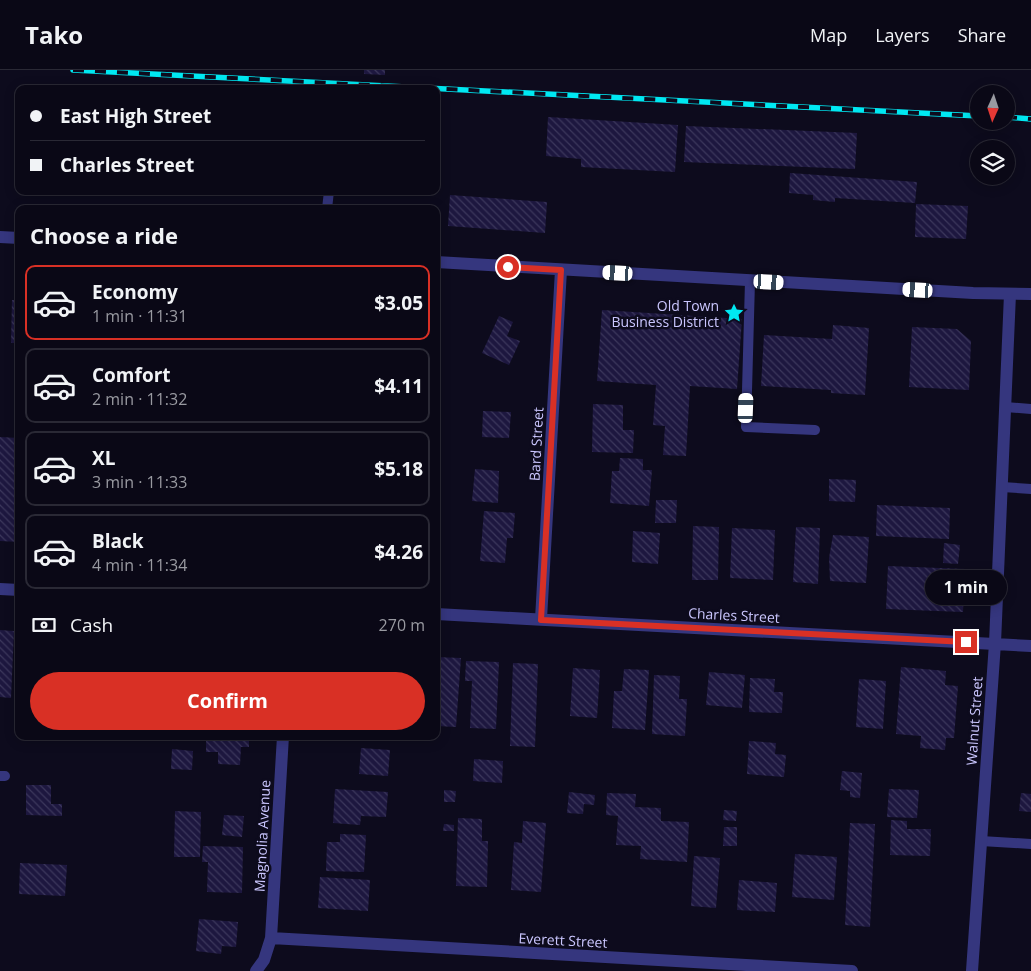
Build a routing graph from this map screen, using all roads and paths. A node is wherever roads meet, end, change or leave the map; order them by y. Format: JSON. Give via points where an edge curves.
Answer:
{"nodes":[{"id":1,"x":0,"y":237,"type":"edge"},
{"id":2,"x":15,"y":238,"type":"edge"},
{"id":3,"x":440,"y":262,"type":"edge"},
{"id":4,"x":561,"y":270,"type":"junction"},
{"id":5,"x":750,"y":281,"type":"junction"},
{"id":6,"x":1010,"y":294,"type":"junction"},
{"id":7,"x":1031,"y":294,"type":"edge"},
{"id":8,"x":1005,"y":407,"type":"junction"},
{"id":9,"x":1031,"y":409,"type":"edge"},
{"id":10,"x":815,"y":430,"type":"dead end"},
{"id":11,"x":1002,"y":487,"type":"junction"},
{"id":12,"x":1031,"y":489,"type":"edge"},
{"id":13,"x":0,"y":589,"type":"edge"},
{"id":14,"x":15,"y":590,"type":"edge"},
{"id":15,"x":440,"y":614,"type":"edge"},
{"id":16,"x":541,"y":620,"type":"junction"},
{"id":17,"x":995,"y":643,"type":"junction"},
{"id":18,"x":1031,"y":646,"type":"edge"},
{"id":19,"x":283,"y":740,"type":"edge"},
{"id":20,"x":981,"y":841,"type":"junction"},
{"id":21,"x":1031,"y":844,"type":"edge"},
{"id":22,"x":272,"y":938,"type":"junction"},
{"id":23,"x":256,"y":971,"type":"edge"},
{"id":24,"x":852,"y":971,"type":"edge"},
{"id":25,"x":972,"y":971,"type":"edge"}],
"edges":[{"from":1,"to":2,"type":"street"},
{"from":3,"to":4,"type":"street"},
{"from":4,"to":5,"type":"street"},
{"from":4,"to":16,"type":"street","name":"Bard Street"},
{"from":5,"to":6,"type":"street"},
{"from":5,"to":10,"type":"lane","via":[[746,427]]},
{"from":6,"to":7,"type":"street"},
{"from":6,"to":8,"type":"street","name":"Walnut Street"},
{"from":8,"to":9,"type":"lane"},
{"from":8,"to":11,"type":"street","name":"Walnut Street"},
{"from":11,"to":12,"type":"lane"},
{"from":11,"to":17,"type":"street","name":"Walnut Street"},
{"from":13,"to":14,"type":"street"},
{"from":15,"to":16,"type":"street","name":"Charles Street"},
{"from":16,"to":17,"type":"street","name":"Charles Street"},
{"from":17,"to":18,"type":"street","name":"Charles Street"},
{"from":17,"to":20,"type":"street","name":"Walnut Street"},
{"from":19,"to":22,"type":"street","name":"Magnolia Avenue"},
{"from":20,"to":21,"type":"lane"},
{"from":20,"to":25,"type":"street","name":"Walnut Street"},
{"from":22,"to":23,"type":"street","name":"Magnolia Avenue"},
{"from":22,"to":24,"type":"street","name":"Everett Street"}]}
